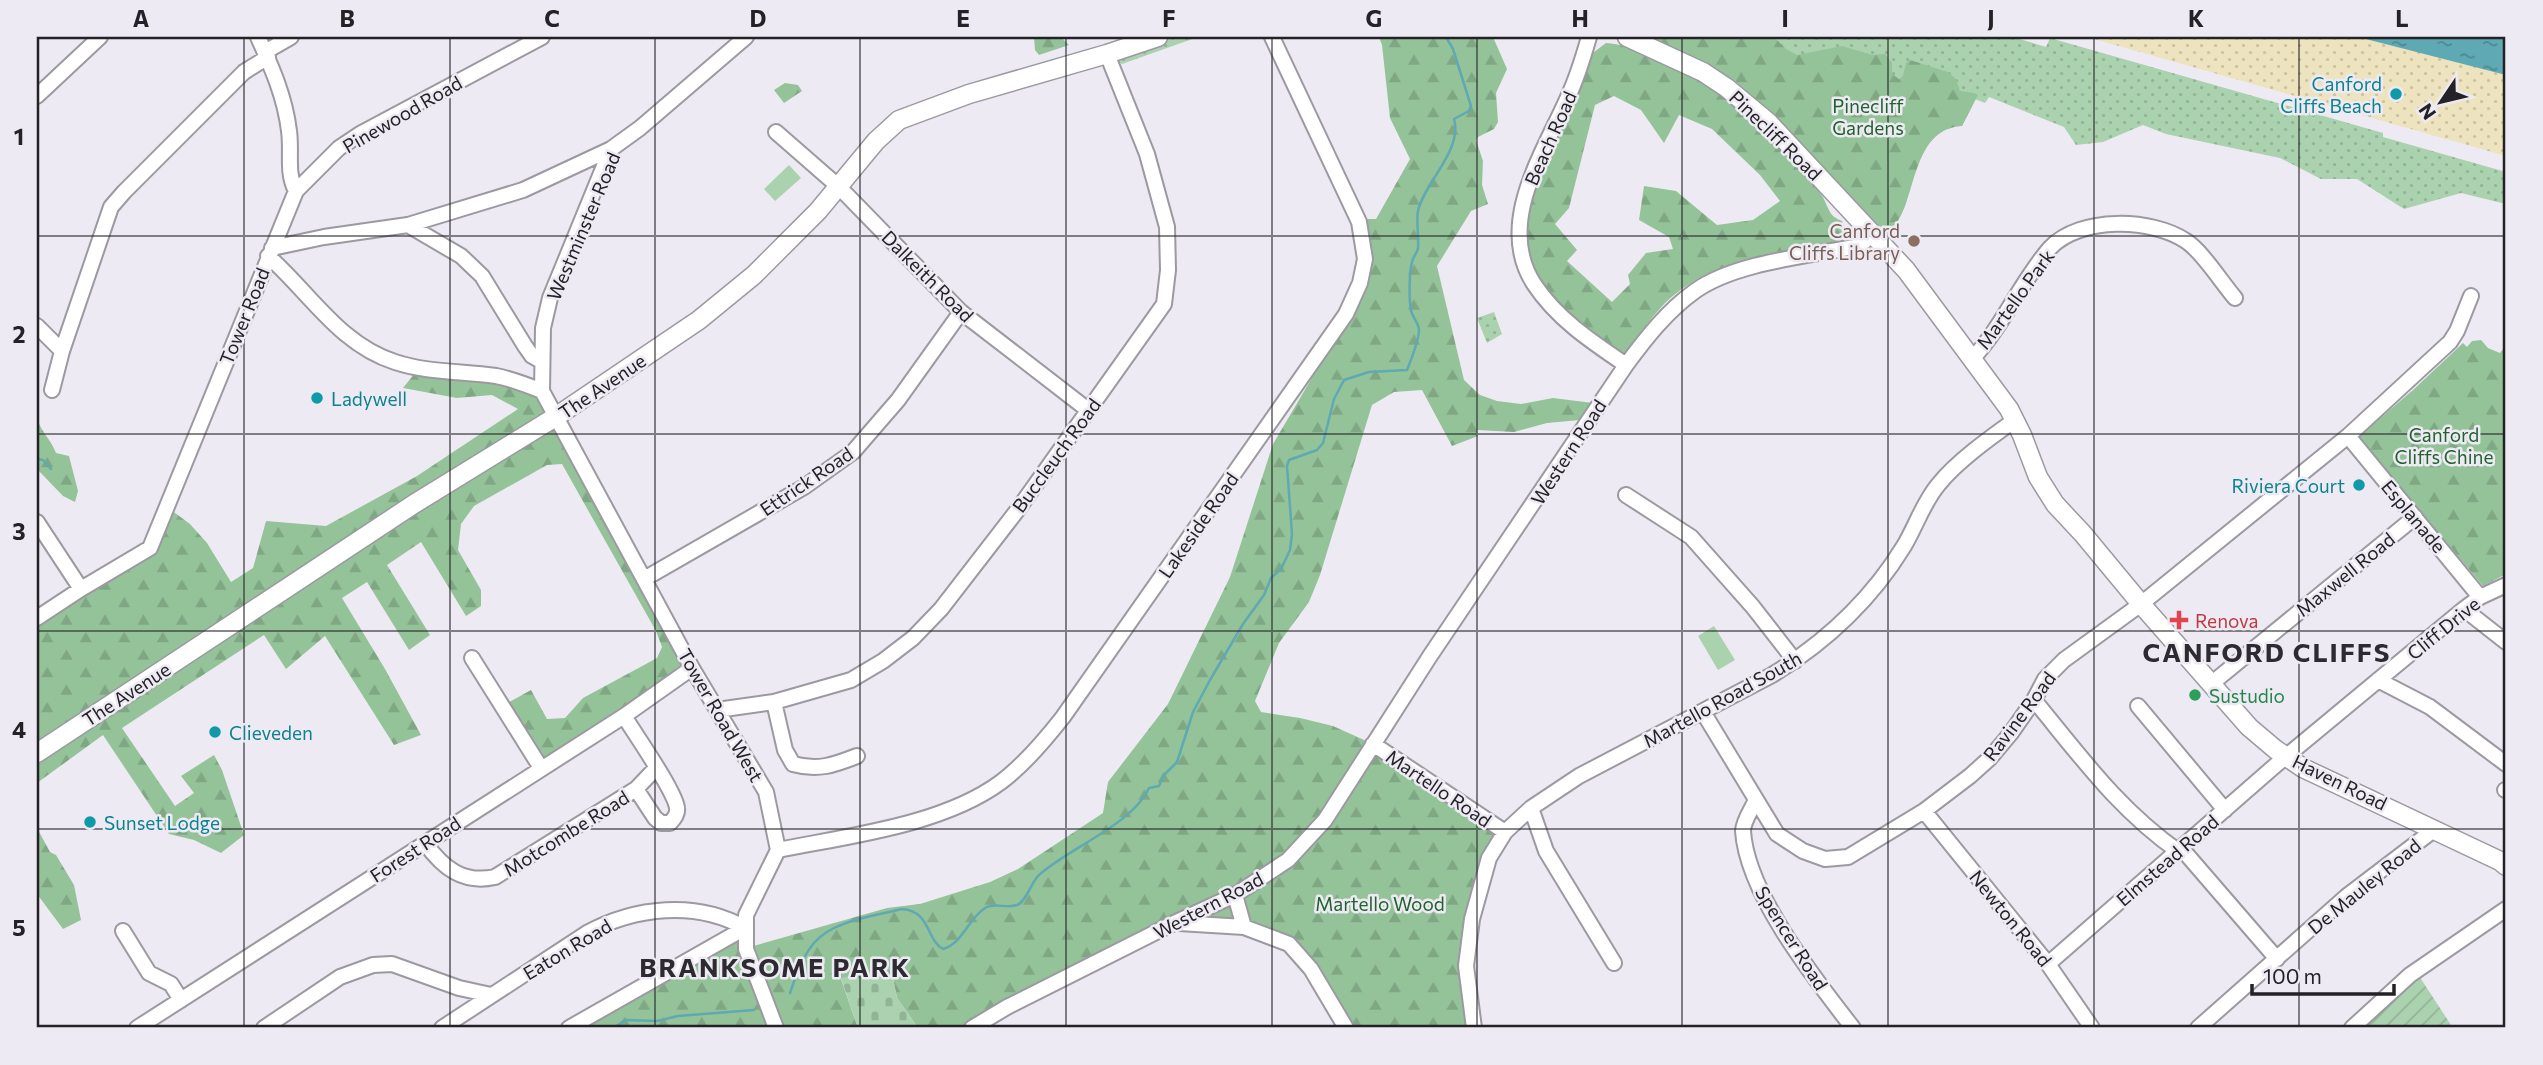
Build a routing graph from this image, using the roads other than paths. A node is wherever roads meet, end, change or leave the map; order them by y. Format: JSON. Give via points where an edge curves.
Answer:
{"nodes":[{"id":1,"x":100,"y":37,"type":"edge"},
{"id":2,"x":258,"y":37,"type":"edge"},
{"id":3,"x":291,"y":37,"type":"edge"},
{"id":4,"x":542,"y":37,"type":"edge"},
{"id":5,"x":746,"y":37,"type":"edge"},
{"id":6,"x":1158,"y":37,"type":"edge"},
{"id":7,"x":1272,"y":37,"type":"edge"},
{"id":8,"x":1590,"y":37,"type":"edge"},
{"id":9,"x":1627,"y":37,"type":"edge"},
{"id":10,"x":1107,"y":54,"type":"junction"},
{"id":11,"x":266,"y":55,"type":"junction"},
{"id":12,"x":39,"y":89,"type":"edge"},
{"id":13,"x":776,"y":132,"type":"dead end"},
{"id":14,"x":611,"y":149,"type":"junction"},
{"id":15,"x":839,"y":187,"type":"junction"},
{"id":16,"x":296,"y":191,"type":"junction"},
{"id":17,"x":408,"y":225,"type":"junction"},
{"id":18,"x":1872,"y":235,"type":"junction"},
{"id":19,"x":270,"y":252,"type":"junction"},
{"id":20,"x":2471,"y":296,"type":"dead end"},
{"id":21,"x":2235,"y":298,"type":"dead end"},
{"id":22,"x":961,"y":312,"type":"junction"},
{"id":23,"x":37,"y":326,"type":"edge"},
{"id":24,"x":62,"y":351,"type":"junction"},
{"id":25,"x":1973,"y":358,"type":"junction"},
{"id":26,"x":541,"y":361,"type":"junction"},
{"id":27,"x":1626,"y":365,"type":"junction"},
{"id":28,"x":52,"y":390,"type":"dead end"},
{"id":29,"x":542,"y":391,"type":"junction"},
{"id":30,"x":1088,"y":410,"type":"junction"},
{"id":31,"x":557,"y":416,"type":"junction"},
{"id":32,"x":2015,"y":420,"type":"junction"},
{"id":33,"x":2352,"y":433,"type":"junction"},
{"id":34,"x":1626,"y":495,"type":"dead end"},
{"id":35,"x":2415,"y":517,"type":"junction"},
{"id":36,"x":37,"y":522,"type":"edge"},
{"id":37,"x":644,"y":579,"type":"junction"},
{"id":38,"x":2506,"y":585,"type":"edge"},
{"id":39,"x":81,"y":589,"type":"junction"},
{"id":40,"x":2480,"y":597,"type":"junction"},
{"id":41,"x":2141,"y":604,"type":"junction"},
{"id":42,"x":2464,"y":609,"type":"junction"},
{"id":43,"x":37,"y":618,"type":"edge"},
{"id":44,"x":2506,"y":642,"type":"edge"},
{"id":45,"x":472,"y":658,"type":"dead end"},
{"id":46,"x":1795,"y":661,"type":"junction"},
{"id":47,"x":692,"y":668,"type":"junction"},
{"id":48,"x":2378,"y":680,"type":"junction"},
{"id":49,"x":2211,"y":684,"type":"junction"},
{"id":50,"x":2034,"y":701,"type":"junction"},
{"id":51,"x":774,"y":702,"type":"junction"},
{"id":52,"x":2138,"y":706,"type":"dead end"},
{"id":53,"x":717,"y":710,"type":"junction"},
{"id":54,"x":1703,"y":712,"type":"junction"},
{"id":55,"x":624,"y":716,"type":"junction"},
{"id":56,"x":1373,"y":744,"type":"junction"},
{"id":57,"x":37,"y":752,"type":"edge"},
{"id":58,"x":858,"y":756,"type":"dead end"},
{"id":59,"x":2287,"y":756,"type":"junction"},
{"id":60,"x":2506,"y":764,"type":"edge"},
{"id":61,"x":541,"y":768,"type":"junction"},
{"id":62,"x":656,"y":768,"type":"junction"},
{"id":63,"x":1579,"y":776,"type":"joint"},
{"id":64,"x":636,"y":789,"type":"junction"},
{"id":65,"x":1755,"y":802,"type":"junction"},
{"id":66,"x":1531,"y":808,"type":"junction"},
{"id":67,"x":2225,"y":810,"type":"junction"},
{"id":68,"x":1924,"y":811,"type":"junction"},
{"id":69,"x":2435,"y":829,"type":"junction"},
{"id":70,"x":1505,"y":832,"type":"junction"},
{"id":71,"x":425,"y":843,"type":"junction"},
{"id":72,"x":778,"y":850,"type":"junction"},
{"id":73,"x":2181,"y":851,"type":"junction"},
{"id":74,"x":2506,"y":866,"type":"edge"},
{"id":75,"x":1236,"y":895,"type":"junction"},
{"id":76,"x":2506,"y":909,"type":"edge"},
{"id":77,"x":1174,"y":923,"type":"junction"},
{"id":78,"x":1244,"y":927,"type":"junction"},
{"id":79,"x":745,"y":928,"type":"junction"},
{"id":80,"x":123,"y":931,"type":"dead end"},
{"id":81,"x":2277,"y":959,"type":"junction"},
{"id":82,"x":1614,"y":963,"type":"dead end"},
{"id":83,"x":2048,"y":964,"type":"junction"},
{"id":84,"x":491,"y":995,"type":"junction"},
{"id":85,"x":181,"y":1000,"type":"junction"},
{"id":86,"x":137,"y":1028,"type":"edge"},
{"id":87,"x":264,"y":1028,"type":"edge"},
{"id":88,"x":442,"y":1028,"type":"edge"},
{"id":89,"x":569,"y":1028,"type":"edge"},
{"id":90,"x":776,"y":1028,"type":"edge"},
{"id":91,"x":972,"y":1028,"type":"edge"},
{"id":92,"x":1346,"y":1028,"type":"edge"},
{"id":93,"x":1474,"y":1028,"type":"edge"},
{"id":94,"x":1853,"y":1028,"type":"edge"},
{"id":95,"x":2092,"y":1028,"type":"edge"},
{"id":96,"x":2198,"y":1028,"type":"edge"},
{"id":97,"x":2352,"y":1028,"type":"edge"}],
"edges":[{"from":1,"to":12,"type":"street"},
{"from":2,"to":11,"type":"street"},
{"from":3,"to":11,"type":"street"},
{"from":4,"to":16,"type":"street","name":"Pinewood Road","via":[[360,134],[339,148]]},
{"from":5,"to":14,"type":"street","name":"Westminster Road"},
{"from":6,"to":10,"type":"main road","name":"The Avenue"},
{"from":7,"to":72,"type":"street","name":"Lakeside Road","via":[[1359,222],[1365,259],[1346,314],[1040,746],[1001,782],[964,804],[928,817]]},
{"from":8,"to":27,"type":"street","name":"Beach Road","via":[[1572,89],[1529,182],[1520,232],[1532,282],[1586,338]]},
{"from":9,"to":18,"type":"main road","name":"Pinecliff Road","via":[[1703,72],[1742,99],[1792,146]]},
{"from":10,"to":15,"type":"main road","name":"The Avenue","via":[[969,94],[899,120]]},
{"from":10,"to":30,"type":"street","name":"Buccleuch Road","via":[[1147,154],[1167,227],[1168,270],[1164,304]]},
{"from":11,"to":16,"type":"street","via":[[282,95],[290,133],[291,181]]},
{"from":11,"to":24,"type":"street","via":[[111,208]]},
{"from":13,"to":15,"type":"street","name":"Dalkeith Road"},
{"from":14,"to":17,"type":"street","via":[[523,190]]},
{"from":14,"to":26,"type":"street","name":"Westminster Road","via":[[550,298]]},
{"from":15,"to":22,"type":"street","name":"Dalkeith Road"},
{"from":15,"to":31,"type":"main road","name":"The Avenue","via":[[754,275],[708,313]]},
{"from":16,"to":19,"type":"street","name":"Pinewood Road"},
{"from":17,"to":19,"type":"street","via":[[324,237]]},
{"from":17,"to":26,"type":"street","via":[[461,256],[482,276],[532,356]]},
{"from":18,"to":25,"type":"main road","via":[[1906,270]]},
{"from":18,"to":27,"type":"street","name":"Western Road","via":[[1859,246],[1735,271],[1697,289],[1653,329]]},
{"from":19,"to":29,"type":"street","name":"Tower Road","via":[[333,324],[393,362],[431,371],[498,377]]},
{"from":19,"to":39,"type":"street","name":"Tower Road","via":[[150,548]]},
{"from":20,"to":33,"type":"street","name":"Ravine Road","via":[[2450,342]]},
{"from":21,"to":25,"type":"street","name":"Martello Park","via":[[2195,248],[2180,237],[2137,226],[2094,225],[2074,231],[2050,249]]},
{"from":22,"to":30,"type":"street","name":"Dalkeith Road"},
{"from":22,"to":37,"type":"street","name":"Ettrick Road","via":[[898,400],[853,452],[804,487]]},
{"from":23,"to":24,"type":"street"},
{"from":24,"to":28,"type":"street"},
{"from":25,"to":32,"type":"main road"},
{"from":26,"to":29,"type":"street","name":"Westminster Road"},
{"from":27,"to":56,"type":"street","name":"Western Road"},
{"from":29,"to":31,"type":"street","name":"Tower Road West"},
{"from":30,"to":51,"type":"street","name":"Buccleuch Road","via":[[958,588],[912,638],[852,680]]},
{"from":31,"to":37,"type":"street","name":"Tower Road West"},
{"from":31,"to":57,"type":"main road","name":"The Avenue","via":[[414,504]]},
{"from":32,"to":41,"type":"main road","via":[[2045,492]]},
{"from":32,"to":46,"type":"street","name":"Martello Road South","via":[[1938,484],[1904,546],[1862,604]]},
{"from":33,"to":35,"type":"street","name":"Esplanade"},
{"from":33,"to":41,"type":"street","name":"Ravine Road"},
{"from":34,"to":46,"type":"street","via":[[1691,537]]},
{"from":35,"to":40,"type":"street","name":"Esplanade"},
{"from":35,"to":49,"type":"street","name":"Maxwell Road"},
{"from":36,"to":39,"type":"street"},
{"from":37,"to":47,"type":"street","name":"Tower Road West"},
{"from":38,"to":40,"type":"street","name":"Cliff Drive"},
{"from":39,"to":43,"type":"street","name":"Tower Road"},
{"from":40,"to":42,"type":"street","name":"Cliff Drive"},
{"from":41,"to":49,"type":"main road","name":"Haven Road"},
{"from":41,"to":50,"type":"street","name":"Ravine Road","via":[[2064,660],[2045,679]]},
{"from":42,"to":44,"type":"street"},
{"from":42,"to":48,"type":"street","name":"Cliff Drive"},
{"from":45,"to":61,"type":"street"},
{"from":46,"to":54,"type":"street","name":"Martello Road South"},
{"from":47,"to":53,"type":"street","name":"Tower Road West"},
{"from":47,"to":55,"type":"street","name":"Forest Road"},
{"from":48,"to":59,"type":"street","name":"Cliff Drive"},
{"from":48,"to":60,"type":"street","via":[[2430,707]]},
{"from":49,"to":59,"type":"main road","name":"Haven Road","via":[[2249,727]]},
{"from":50,"to":68,"type":"street","name":"Ravine Road","via":[[1990,758]]},
{"from":50,"to":73,"type":"street","via":[[2118,801],[2151,832]]},
{"from":51,"to":53,"type":"street","name":"Buccleuch Road"},
{"from":51,"to":58,"type":"street","via":[[785,750],[793,764],[810,769]]},
{"from":52,"to":67,"type":"street"},
{"from":53,"to":72,"type":"street","name":"Tower Road West","via":[[766,792]]},
{"from":54,"to":63,"type":"street","name":"Martello Road South"},
{"from":54,"to":65,"type":"street","name":"Ravine Road"},
{"from":55,"to":61,"type":"street","name":"Forest Road"},
{"from":55,"to":62,"type":"street","name":"Motcombe Road"},
{"from":56,"to":70,"type":"street","name":"Martello Road"},
{"from":56,"to":75,"type":"street","name":"Western Road","via":[[1325,820],[1288,860]]},
{"from":59,"to":67,"type":"street","name":"Elmstead Road"},
{"from":59,"to":69,"type":"main road","name":"Haven Road","via":[[2321,777]]},
{"from":61,"to":71,"type":"street","name":"Forest Road"},
{"from":62,"to":64,"type":"street","name":"Motcombe Road"},
{"from":62,"to":64,"type":"street","name":"Motcombe Road","via":[[677,809],[675,818],[661,823]]},
{"from":63,"to":66,"type":"street","name":"Martello Road"},
{"from":64,"to":71,"type":"street","name":"Motcombe Road","via":[[495,877],[475,879],[451,871]]},
{"from":65,"to":68,"type":"street","name":"Ravine Road","via":[[1777,834],[1802,852],[1825,859],[1848,858]]},
{"from":65,"to":94,"type":"street","name":"Spencer Road","via":[[1743,828],[1755,876],[1800,956]]},
{"from":66,"to":70,"type":"street","name":"Martello Road"},
{"from":66,"to":82,"type":"street","via":[[1546,851]]},
{"from":67,"to":73,"type":"street","name":"Elmstead Road"},
{"from":68,"to":83,"type":"street","name":"Newton Road"},
{"from":69,"to":74,"type":"main road","name":"Haven Road"},
{"from":69,"to":81,"type":"street","name":"De Mauley Road","via":[[2347,896]]},
{"from":70,"to":93,"type":"street","name":"Martello Road","via":[[1489,858],[1472,919],[1466,966]]},
{"from":71,"to":85,"type":"street","name":"Forest Road"},
{"from":72,"to":79,"type":"street","via":[[754,895]]},
{"from":73,"to":81,"type":"street"},
{"from":73,"to":83,"type":"street","name":"Elmstead Road"},
{"from":75,"to":77,"type":"street","name":"Western Road"},
{"from":75,"to":78,"type":"street"},
{"from":76,"to":97,"type":"street","via":[[2410,975]]},
{"from":77,"to":78,"type":"street"},
{"from":77,"to":91,"type":"street","name":"Western Road"},
{"from":78,"to":92,"type":"street","via":[[1289,944],[1311,970]]},
{"from":79,"to":84,"type":"street","name":"Eaton Road","via":[[696,911],[632,915],[587,933]]},
{"from":79,"to":89,"type":"street"},
{"from":79,"to":90,"type":"street","via":[[746,948]]},
{"from":80,"to":85,"type":"street","via":[[149,974],[170,984]]},
{"from":81,"to":96,"type":"street","name":"De Mauley Road"},
{"from":83,"to":95,"type":"street","name":"Newton Road"},
{"from":84,"to":87,"type":"street","via":[[392,964],[373,965],[340,977]]},
{"from":84,"to":88,"type":"street","name":"Eaton Road"},
{"from":85,"to":86,"type":"street","name":"Forest Road"}]}
